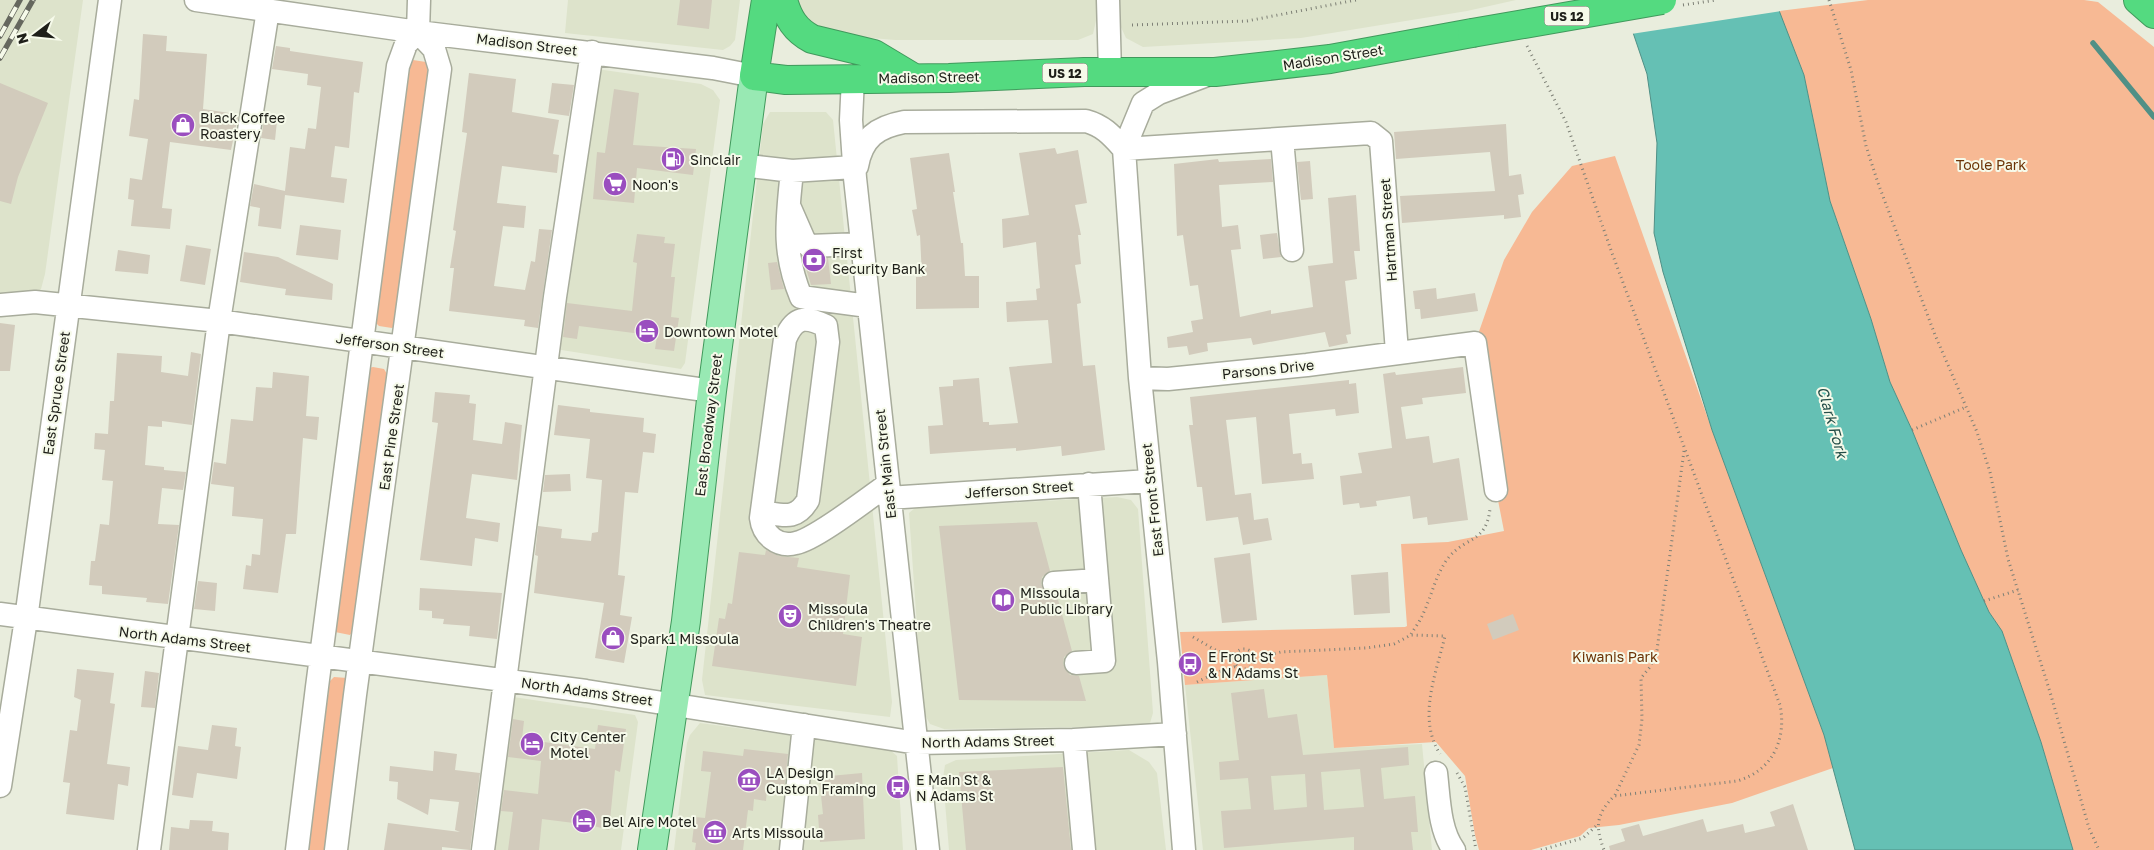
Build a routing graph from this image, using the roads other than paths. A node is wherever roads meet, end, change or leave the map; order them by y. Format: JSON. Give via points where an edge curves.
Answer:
{"nodes":[{"id":1,"x":110,"y":0,"type":"edge"},
{"id":2,"x":196,"y":0,"type":"edge"},
{"id":3,"x":418,"y":0,"type":"edge"},
{"id":4,"x":766,"y":0,"type":"edge"},
{"id":5,"x":783,"y":0,"type":"edge"},
{"id":6,"x":1108,"y":0,"type":"edge"},
{"id":7,"x":1662,"y":0,"type":"edge"},
{"id":8,"x":2138,"y":0,"type":"edge"},
{"id":9,"x":2142,"y":0,"type":"edge"},
{"id":10,"x":2154,"y":7,"type":"edge"},
{"id":11,"x":268,"y":10,"type":"junction"},
{"id":12,"x":2154,"y":14,"type":"edge"},
{"id":13,"x":418,"y":32,"type":"junction"},
{"id":14,"x":592,"y":52,"type":"junction"},
{"id":15,"x":1215,"y":72,"type":"junction"},
{"id":16,"x":1110,"y":73,"type":"junction"},
{"id":17,"x":754,"y":76,"type":"junction"},
{"id":18,"x":853,"y":78,"type":"junction"},
{"id":19,"x":915,"y":79,"type":"junction"},
{"id":20,"x":1282,"y":139,"type":"junction"},
{"id":21,"x":1124,"y":149,"type":"junction"},
{"id":22,"x":742,"y":164,"type":"junction"},
{"id":23,"x":792,"y":171,"type":"junction"},
{"id":24,"x":855,"y":173,"type":"junction"},
{"id":25,"x":789,"y":204,"type":"junction"},
{"id":26,"x":862,"y":244,"type":"junction"},
{"id":27,"x":1292,"y":250,"type":"dead end"},
{"id":28,"x":68,"y":304,"type":"junction"},
{"id":29,"x":0,"y":305,"type":"edge"},
{"id":30,"x":868,"y":306,"type":"junction"},
{"id":31,"x":219,"y":321,"type":"junction"},
{"id":32,"x":362,"y":342,"type":"junction"},
{"id":33,"x":403,"y":346,"type":"junction"},
{"id":34,"x":1396,"y":352,"type":"junction"},
{"id":35,"x":546,"y":368,"type":"junction"},
{"id":36,"x":1140,"y":378,"type":"junction"},
{"id":37,"x":712,"y":391,"type":"junction"},
{"id":38,"x":1149,"y":481,"type":"junction"},
{"id":39,"x":1090,"y":484,"type":"junction"},
{"id":40,"x":1495,"y":487,"type":"road end"},
{"id":41,"x":887,"y":492,"type":"junction"},
{"id":42,"x":762,"y":512,"type":"junction"},
{"id":43,"x":1097,"y":580,"type":"junction"},
{"id":44,"x":1054,"y":583,"type":"dead end"},
{"id":45,"x":0,"y":614,"type":"edge"},
{"id":46,"x":26,"y":618,"type":"junction"},
{"id":47,"x":178,"y":638,"type":"junction"},
{"id":48,"x":322,"y":657,"type":"junction"},
{"id":49,"x":360,"y":661,"type":"junction"},
{"id":50,"x":1076,"y":662,"type":"dead end"},
{"id":51,"x":507,"y":680,"type":"junction"},
{"id":52,"x":674,"y":704,"type":"junction"},
{"id":53,"x":804,"y":725,"type":"junction"},
{"id":54,"x":1175,"y":734,"type":"junction"},
{"id":55,"x":1074,"y":740,"type":"junction"},
{"id":56,"x":917,"y":743,"type":"junction"},
{"id":57,"x":1445,"y":767,"type":"road end"},
{"id":58,"x":0,"y":786,"type":"edge"},
{"id":59,"x":149,"y":850,"type":"edge"},
{"id":60,"x":298,"y":850,"type":"edge"},
{"id":61,"x":336,"y":850,"type":"edge"},
{"id":62,"x":483,"y":850,"type":"edge"},
{"id":63,"x":652,"y":850,"type":"edge"},
{"id":64,"x":791,"y":850,"type":"edge"},
{"id":65,"x":928,"y":850,"type":"edge"},
{"id":66,"x":1084,"y":850,"type":"edge"},
{"id":67,"x":1184,"y":850,"type":"edge"},
{"id":68,"x":1454,"y":850,"type":"edge"}],
"edges":[{"from":1,"to":28,"type":"street","name":"East Spruce Street"},
{"from":2,"to":11,"type":"street","name":"Madison Street"},
{"from":3,"to":13,"type":"street"},
{"from":4,"to":17,"type":"highway","name":"East Broadway Street"},
{"from":5,"to":19,"type":"highway","via":[[790,21],[812,40],[874,54]]},
{"from":6,"to":16,"type":"street"},
{"from":7,"to":15,"type":"highway","name":"Madison Street","number":"US 12","bridge":true,"via":[[1330,59]]},
{"from":8,"to":12,"type":"highway"},
{"from":9,"to":10,"type":"highway"},
{"from":11,"to":13,"type":"street","name":"Madison Street"},
{"from":11,"to":31,"type":"street"},
{"from":13,"to":14,"type":"street","name":"Madison Street"},
{"from":13,"to":32,"type":"street","via":[[406,44],[398,66]]},
{"from":13,"to":33,"type":"street","name":"East Pine Street","via":[[434,49],[440,69]]},
{"from":14,"to":17,"type":"street","name":"Madison Street"},
{"from":14,"to":35,"type":"street"},
{"from":15,"to":16,"type":"highway","name":"Madison Street","number":"US 12"},
{"from":15,"to":21,"type":"street","via":[[1159,93],[1143,104]]},
{"from":16,"to":19,"type":"highway","name":"Madison Street","number":"US 12"},
{"from":17,"to":18,"type":"highway","name":"Madison Street","number":"US 12","via":[[786,80]]},
{"from":17,"to":22,"type":"main road","name":"East Broadway Street"},
{"from":18,"to":19,"type":"highway","name":"Madison Street","number":"US 12"},
{"from":18,"to":24,"type":"street","name":"East Main Street","via":[[851,120]]},
{"from":20,"to":21,"type":"street","name":"Hartman Street"},
{"from":20,"to":27,"type":"street"},
{"from":20,"to":34,"type":"street","name":"Hartman Street","via":[[1371,133],[1381,141]]},
{"from":21,"to":24,"type":"street","via":[[1108,131],[1086,121],[904,122],[882,127],[870,135],[860,153]]},
{"from":21,"to":36,"type":"street","name":"East Front Street"},
{"from":22,"to":23,"type":"street"},
{"from":22,"to":37,"type":"main road","name":"East Broadway Street"},
{"from":23,"to":24,"type":"street"},
{"from":23,"to":25,"type":"street"},
{"from":24,"to":26,"type":"street","name":"East Main Street"},
{"from":25,"to":26,"type":"street","via":[[809,246]]},
{"from":25,"to":30,"type":"street","via":[[788,261],[801,297]]},
{"from":26,"to":30,"type":"street","name":"East Main Street"},
{"from":28,"to":29,"type":"street","name":"Jefferson Street","via":[[28,301]]},
{"from":28,"to":31,"type":"street","name":"Jefferson Street"},
{"from":28,"to":46,"type":"street","name":"East Spruce Street"},
{"from":30,"to":41,"type":"street","name":"East Main Street"},
{"from":31,"to":32,"type":"street","name":"Jefferson Street"},
{"from":31,"to":47,"type":"street"},
{"from":32,"to":33,"type":"street","name":"Jefferson Street"},
{"from":32,"to":48,"type":"street"},
{"from":33,"to":35,"type":"street","name":"Jefferson Street"},
{"from":33,"to":49,"type":"street","name":"East Pine Street"},
{"from":34,"to":36,"type":"street","name":"Parsons Drive","via":[[1307,365],[1168,379]]},
{"from":34,"to":40,"type":"street","via":[[1475,343]]},
{"from":35,"to":37,"type":"street","name":"Jefferson Street"},
{"from":35,"to":51,"type":"street"},
{"from":36,"to":38,"type":"street","name":"East Front Street"},
{"from":37,"to":52,"type":"main road","name":"East Broadway Street"},
{"from":38,"to":39,"type":"street","name":"Jefferson Street"},
{"from":38,"to":54,"type":"street","name":"East Front Street"},
{"from":39,"to":41,"type":"street","name":"Jefferson Street"},
{"from":39,"to":43,"type":"street"},
{"from":41,"to":42,"type":"street","via":[[795,544],[775,541],[766,535],[762,528]]},
{"from":41,"to":56,"type":"street","name":"East Main Street"},
{"from":42,"to":42,"type":"street","via":[[786,339],[791,326],[811,318],[826,326],[828,342],[808,500],[802,510],[790,516]]},
{"from":43,"to":44,"type":"street"},
{"from":43,"to":50,"type":"street","via":[[1104,661]]},
{"from":45,"to":46,"type":"street","name":"North Adams Street"},
{"from":46,"to":47,"type":"street","name":"North Adams Street"},
{"from":46,"to":58,"type":"street","name":"East Spruce Street"},
{"from":47,"to":48,"type":"street","name":"North Adams Street"},
{"from":47,"to":59,"type":"street"},
{"from":48,"to":49,"type":"street","name":"North Adams Street"},
{"from":48,"to":60,"type":"street"},
{"from":49,"to":51,"type":"street","name":"North Adams Street"},
{"from":49,"to":61,"type":"street","name":"East Pine Street"},
{"from":51,"to":52,"type":"street","name":"North Adams Street"},
{"from":51,"to":62,"type":"street"},
{"from":52,"to":53,"type":"street","name":"North Adams Street"},
{"from":52,"to":63,"type":"main road","name":"East Broadway Street"},
{"from":53,"to":56,"type":"street","name":"North Adams Street"},
{"from":53,"to":64,"type":"street"},
{"from":54,"to":55,"type":"street","name":"North Adams Street"},
{"from":54,"to":67,"type":"street","name":"East Front Street"},
{"from":55,"to":56,"type":"street","name":"North Adams Street"},
{"from":55,"to":66,"type":"street"},
{"from":56,"to":65,"type":"street","name":"East Main Street"},
{"from":57,"to":68,"type":"street","via":[[1444,826]]}]}
